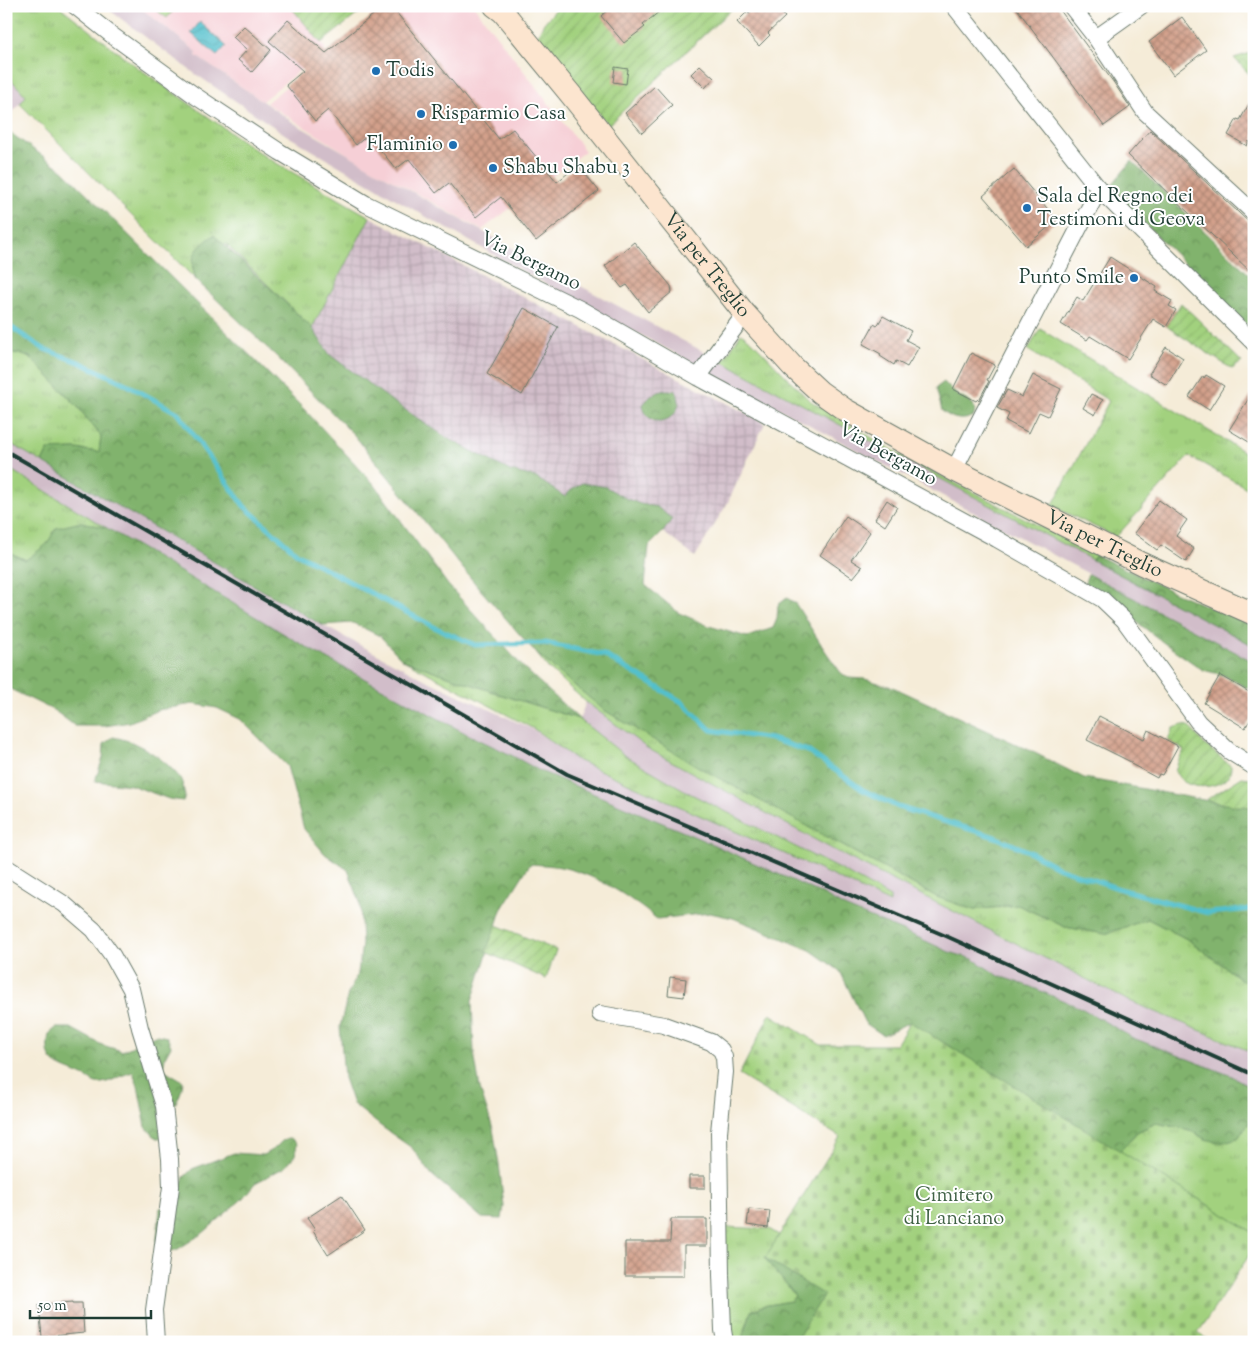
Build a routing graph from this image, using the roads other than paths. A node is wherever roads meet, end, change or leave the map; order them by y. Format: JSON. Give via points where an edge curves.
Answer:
{"nodes":[{"id":1,"x":75,"y":6,"type":"edge"},
{"id":2,"x":954,"y":6,"type":"edge"},
{"id":3,"x":1071,"y":6,"type":"edge"},
{"id":4,"x":1142,"y":6,"type":"edge"},
{"id":5,"x":500,"y":8,"type":"edge"},
{"id":6,"x":1096,"y":38,"type":"junction"},
{"id":7,"x":1099,"y":189,"type":"junction"},
{"id":8,"x":1254,"y":213,"type":"edge"},
{"id":9,"x":745,"y":314,"type":"junction"},
{"id":10,"x":1254,"y":343,"type":"edge"},
{"id":11,"x":698,"y":376,"type":"junction"},
{"id":12,"x":954,"y":470,"type":"junction"},
{"id":13,"x":1254,"y":614,"type":"edge"},
{"id":14,"x":1254,"y":767,"type":"edge"},
{"id":15,"x":6,"y":867,"type":"edge"},
{"id":16,"x":600,"y":1014,"type":"dead end"},
{"id":17,"x":156,"y":1341,"type":"edge"},
{"id":18,"x":725,"y":1342,"type":"edge"}],
"edges":[{"from":1,"to":11,"type":"street","name":"Via Bergamo","via":[[194,95],[366,204],[580,309]]},
{"from":2,"to":7,"type":"street"},
{"from":3,"to":6,"type":"street"},
{"from":4,"to":6,"type":"street"},
{"from":5,"to":9,"type":"main road","name":"Via per Treglio"},
{"from":6,"to":8,"type":"street","via":[[1145,112]]},
{"from":7,"to":10,"type":"street"},
{"from":7,"to":12,"type":"street"},
{"from":9,"to":11,"type":"street"},
{"from":9,"to":12,"type":"main road","name":"Via per Treglio","via":[[820,392],[844,409]]},
{"from":11,"to":14,"type":"street","name":"Via Bergamo","via":[[1102,599],[1124,620],[1198,722],[1229,751]]},
{"from":12,"to":13,"type":"main road","name":"Via per Treglio","via":[[1142,564]]},
{"from":15,"to":17,"type":"street","via":[[64,904],[94,930],[131,989],[164,1106],[170,1159],[171,1187],[154,1310]]},
{"from":16,"to":18,"type":"street","via":[[664,1025],[711,1042],[724,1057],[719,1132]]}]}
